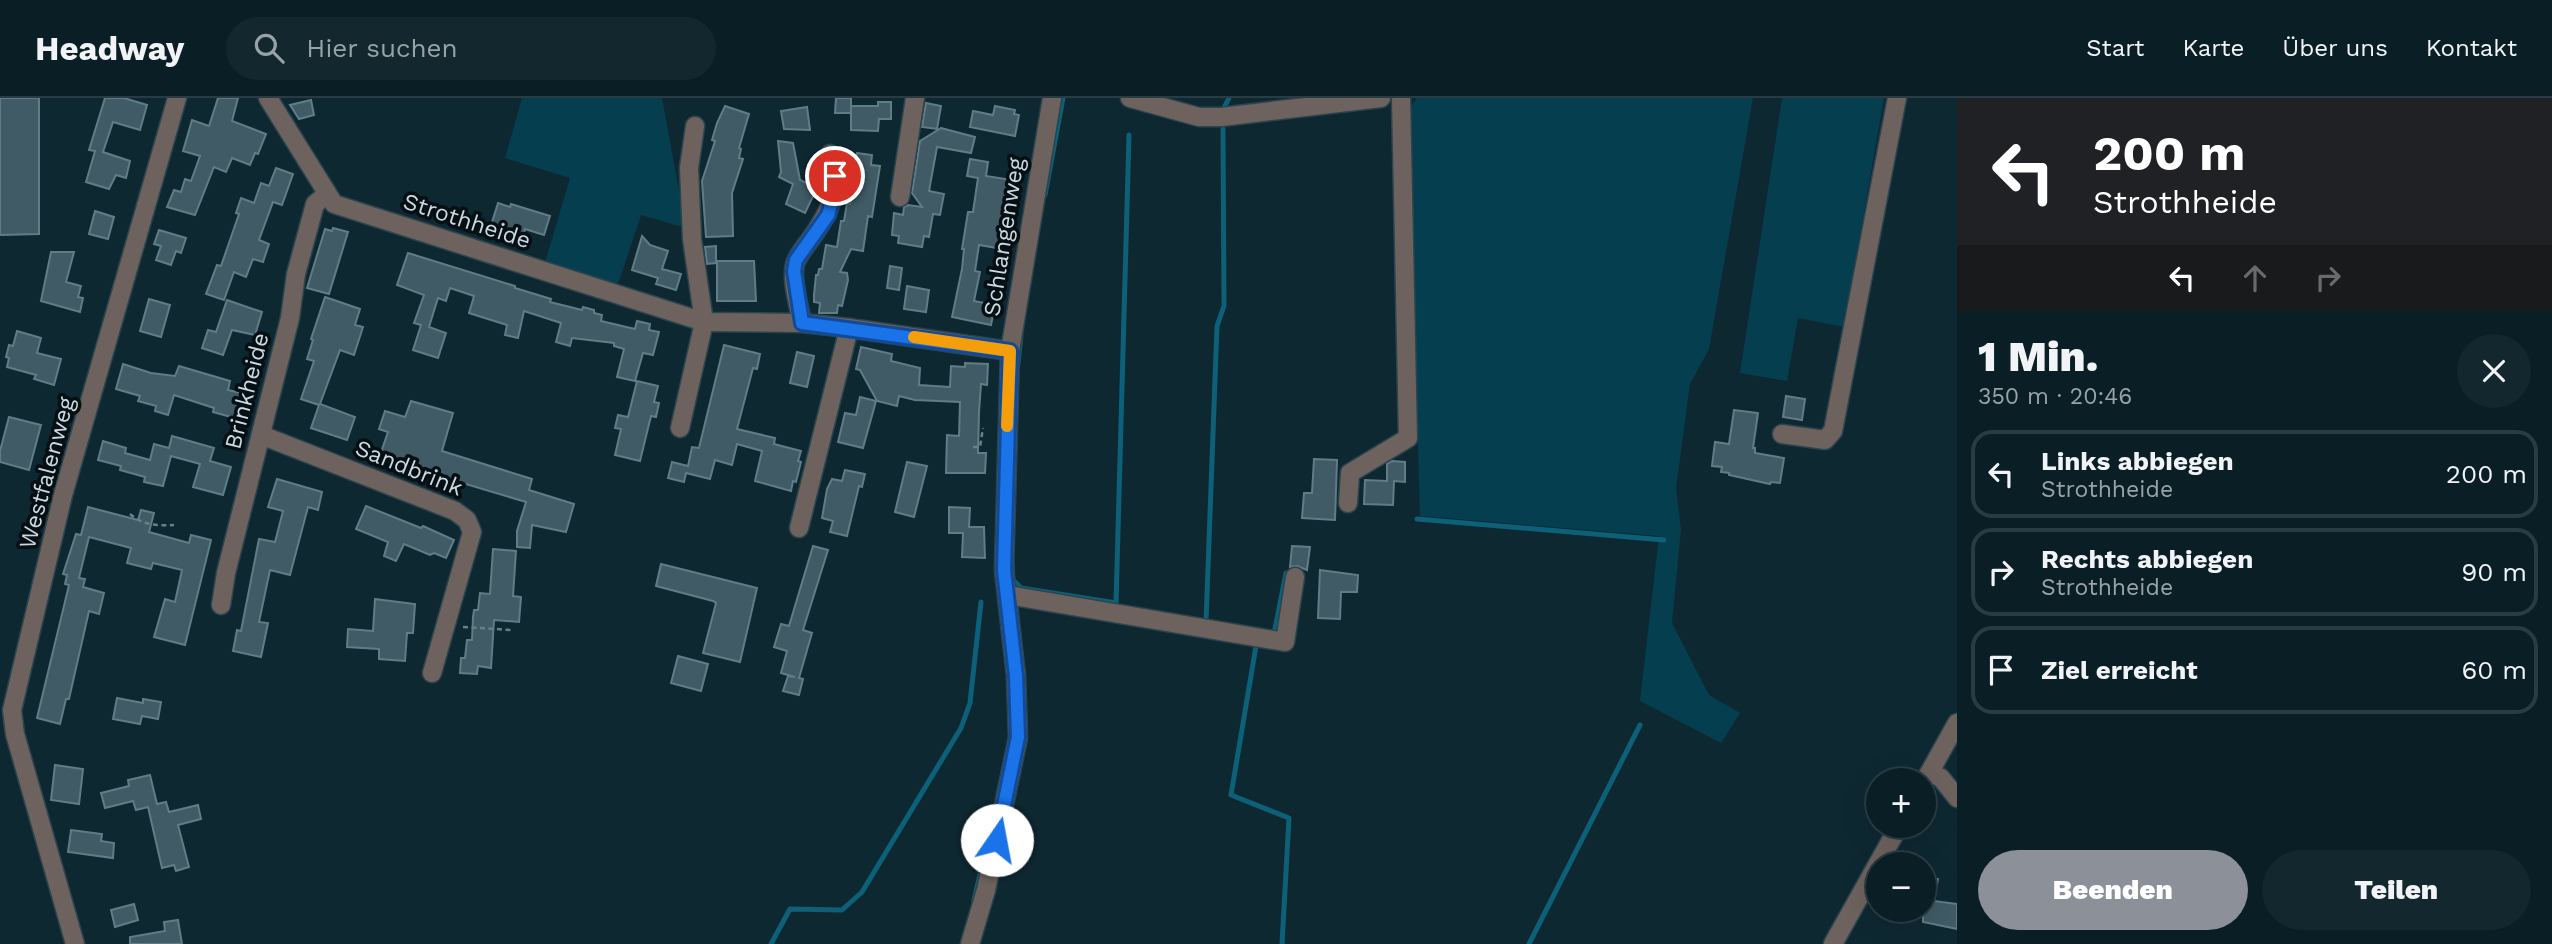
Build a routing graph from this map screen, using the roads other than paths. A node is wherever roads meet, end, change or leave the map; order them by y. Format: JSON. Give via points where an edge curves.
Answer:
{"nodes":[{"id":1,"x":177,"y":98,"type":"edge"},
{"id":2,"x":268,"y":98,"type":"edge"},
{"id":3,"x":915,"y":98,"type":"edge"},
{"id":4,"x":1052,"y":98,"type":"edge"},
{"id":5,"x":1129,"y":98,"type":"edge"},
{"id":6,"x":1381,"y":98,"type":"edge"},
{"id":7,"x":1401,"y":98,"type":"edge"},
{"id":8,"x":1897,"y":98,"type":"edge"},
{"id":9,"x":695,"y":126,"type":"dead end"},
{"id":10,"x":830,"y":155,"type":"dead end"},
{"id":11,"x":327,"y":194,"type":"junction"},
{"id":12,"x":900,"y":197,"type":"dead end"},
{"id":13,"x":704,"y":322,"type":"junction"},
{"id":14,"x":802,"y":323,"type":"junction"},
{"id":15,"x":849,"y":328,"type":"junction"},
{"id":16,"x":1010,"y":351,"type":"junction"},
{"id":17,"x":680,"y":428,"type":"dead end"},
{"id":18,"x":1782,"y":434,"type":"dead end"},
{"id":19,"x":261,"y":435,"type":"junction"},
{"id":20,"x":1348,"y":503,"type":"dead end"},
{"id":21,"x":799,"y":528,"type":"dead end"},
{"id":22,"x":1296,"y":577,"type":"dead end"},
{"id":23,"x":1008,"y":595,"type":"junction"},
{"id":24,"x":221,"y":605,"type":"dead end"},
{"id":25,"x":432,"y":673,"type":"dead end"},
{"id":26,"x":6,"y":710,"type":"edge"},
{"id":27,"x":1957,"y":723,"type":"edge"},
{"id":28,"x":1932,"y":768,"type":"edge"},
{"id":29,"x":1936,"y":778,"type":"edge"},
{"id":30,"x":1957,"y":798,"type":"edge"},
{"id":31,"x":1892,"y":838,"type":"edge"},
{"id":32,"x":75,"y":944,"type":"edge"},
{"id":33,"x":970,"y":944,"type":"edge"},
{"id":34,"x":1833,"y":944,"type":"edge"}],
"edges":[{"from":1,"to":26,"type":"street","name":"Westfalenweg"},
{"from":2,"to":11,"type":"street","name":"Strothheide"},
{"from":3,"to":12,"type":"street"},
{"from":4,"to":16,"type":"street","name":"Schlangenweg"},
{"from":5,"to":6,"type":"street","via":[[1199,117]]},
{"from":7,"to":20,"type":"street","via":[[1408,438],[1350,473]]},
{"from":8,"to":18,"type":"street","via":[[1833,431],[1825,440]]},
{"from":9,"to":13,"type":"street","via":[[689,168],[691,227]]},
{"from":10,"to":14,"type":"street","via":[[835,176],[828,215],[796,260],[794,271]]},
{"from":11,"to":13,"type":"street","name":"Strothheide","via":[[334,204]]},
{"from":11,"to":19,"type":"street","name":"Brinkheide","via":[[315,204]]},
{"from":13,"to":14,"type":"street","name":"Strothheide"},
{"from":13,"to":17,"type":"street"},
{"from":14,"to":15,"type":"street","name":"Strothheide"},
{"from":15,"to":16,"type":"street","name":"Strothheide"},
{"from":15,"to":21,"type":"street"},
{"from":16,"to":23,"type":"street","name":"Schlangenweg","via":[[1004,518]]},
{"from":19,"to":24,"type":"street","name":"Brinkheide"},
{"from":19,"to":25,"type":"street","name":"Sandbrink","via":[[455,511],[467,520],[472,532]]},
{"from":22,"to":23,"type":"street","via":[[1285,642]]},
{"from":23,"to":33,"type":"street","name":"Schlangenweg","via":[[1018,737]]},
{"from":26,"to":32,"type":"street","name":"Westfalenweg"},
{"from":27,"to":28,"type":"street"},
{"from":29,"to":30,"type":"street"},
{"from":31,"to":34,"type":"street"}]}
